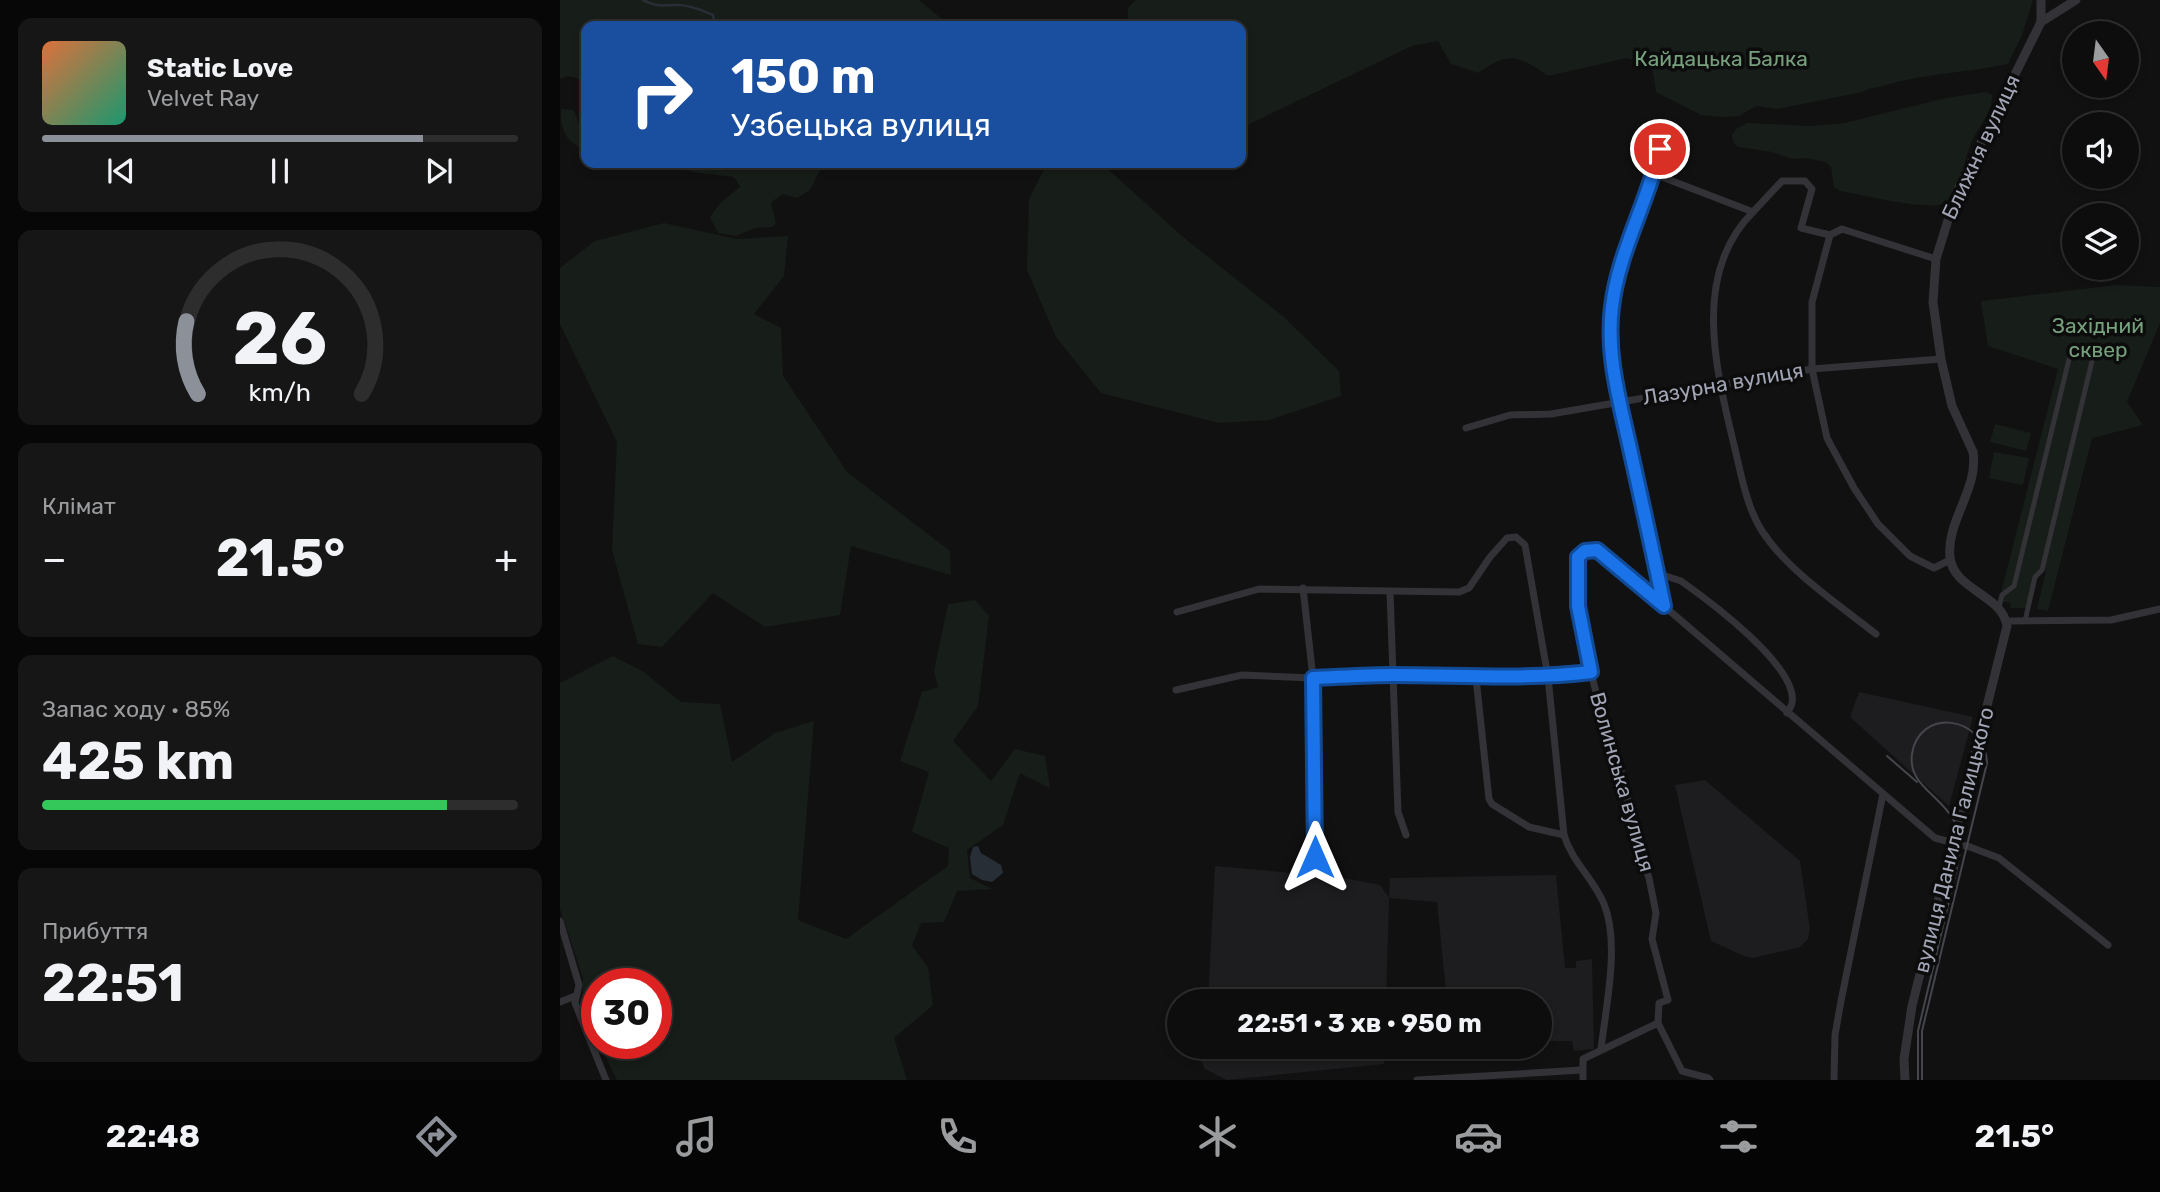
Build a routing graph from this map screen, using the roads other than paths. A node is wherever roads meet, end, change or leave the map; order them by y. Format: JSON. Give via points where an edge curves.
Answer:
{"nodes":[{"id":1,"x":2041,"y":0,"type":"edge"},
{"id":2,"x":2076,"y":0,"type":"edge"},
{"id":3,"x":2040,"y":22,"type":"junction"},
{"id":4,"x":1660,"y":149,"type":"dead end"},
{"id":5,"x":1654,"y":174,"type":"junction"},
{"id":6,"x":1753,"y":212,"type":"junction"},
{"id":7,"x":1829,"y":235,"type":"junction"},
{"id":8,"x":1936,"y":259,"type":"junction"},
{"id":9,"x":1941,"y":359,"type":"junction"},
{"id":10,"x":1812,"y":369,"type":"junction"},
{"id":11,"x":1720,"y":385,"type":"junction"},
{"id":12,"x":1619,"y":402,"type":"junction"},
{"id":13,"x":1466,"y":428,"type":"dead end"},
{"id":14,"x":1950,"y":560,"type":"junction"},
{"id":15,"x":1658,"y":579,"type":"junction"},
{"id":16,"x":1303,"y":588,"type":"junction"},
{"id":17,"x":1390,"y":592,"type":"junction"},
{"id":18,"x":1664,"y":606,"type":"junction"},
{"id":19,"x":1999,"y":607,"type":"junction"},
{"id":20,"x":2160,"y":609,"type":"edge"},
{"id":21,"x":1177,"y":612,"type":"dead end"},
{"id":22,"x":2006,"y":621,"type":"junction"},
{"id":23,"x":2025,"y":621,"type":"junction"},
{"id":24,"x":1876,"y":634,"type":"dead end"},
{"id":25,"x":1591,"y":672,"type":"junction"},
{"id":26,"x":1394,"y":675,"type":"junction"},
{"id":27,"x":1548,"y":677,"type":"junction"},
{"id":28,"x":1313,"y":678,"type":"junction"},
{"id":29,"x":1476,"y":678,"type":"junction"},
{"id":30,"x":1176,"y":690,"type":"dead end"},
{"id":31,"x":1787,"y":713,"type":"junction"},
{"id":32,"x":1883,"y":794,"type":"junction"},
{"id":33,"x":1406,"y":835,"type":"dead end"},
{"id":34,"x":1564,"y":835,"type":"junction"},
{"id":35,"x":1953,"y":843,"type":"junction"},
{"id":36,"x":1315,"y":857,"type":"dead end"},
{"id":37,"x":560,"y":921,"type":"edge"},
{"id":38,"x":2108,"y":944,"type":"dead end"},
{"id":39,"x":575,"y":996,"type":"junction"},
{"id":40,"x":560,"y":1002,"type":"edge"},
{"id":41,"x":1658,"y":1023,"type":"junction"},
{"id":42,"x":1601,"y":1049,"type":"junction"},
{"id":43,"x":1582,"y":1070,"type":"junction"},
{"id":44,"x":1502,"y":1078,"type":"edge"},
{"id":45,"x":1419,"y":1079,"type":"edge"},
{"id":46,"x":606,"y":1080,"type":"edge"},
{"id":47,"x":1583,"y":1080,"type":"edge"},
{"id":48,"x":1710,"y":1080,"type":"edge"},
{"id":49,"x":1834,"y":1080,"type":"edge"},
{"id":50,"x":1905,"y":1080,"type":"edge"}],
"edges":[{"from":1,"to":3,"type":"street","name":"Ближня вулиця"},
{"from":2,"to":3,"type":"street"},
{"from":3,"to":8,"type":"street","name":"Ближня вулиця","via":[[1957,191]]},
{"from":4,"to":5,"type":"street"},
{"from":5,"to":6,"type":"street"},
{"from":5,"to":12,"type":"street","via":[[1612,306],[1610,339]]},
{"from":6,"to":7,"type":"street","via":[[1782,181],[1805,181],[1812,189],[1801,228]]},
{"from":6,"to":11,"type":"street","via":[[1727,252],[1716,285],[1713,336]]},
{"from":7,"to":8,"type":"street","via":[[1842,229]]},
{"from":7,"to":10,"type":"street","via":[[1812,302]]},
{"from":8,"to":9,"type":"street","name":"Ближня вулиця","via":[[1933,302]]},
{"from":9,"to":10,"type":"street","name":"Лазурна вулиця"},
{"from":9,"to":14,"type":"street","name":"Ближня вулиця","via":[[1952,406],[1974,460]]},
{"from":10,"to":11,"type":"street","name":"Лазурна вулиця"},
{"from":10,"to":14,"type":"street","via":[[1827,438],[1878,524],[1910,556],[1934,568]]},
{"from":11,"to":12,"type":"street","name":"Лазурна вулиця"},
{"from":11,"to":24,"type":"street","via":[[1744,487],[1760,528],[1775,550]]},
{"from":12,"to":13,"type":"street","name":"Лазурна вулиця","via":[[1551,414],[1510,415]]},
{"from":12,"to":15,"type":"street"},
{"from":14,"to":19,"type":"street","via":[[1965,582]]},
{"from":15,"to":18,"type":"street"},
{"from":15,"to":31,"type":"street","via":[[1666,576],[1681,581],[1767,651],[1790,690],[1792,703]]},
{"from":16,"to":17,"type":"street"},
{"from":16,"to":21,"type":"street","via":[[1259,589]]},
{"from":16,"to":28,"type":"street"},
{"from":17,"to":26,"type":"street"},
{"from":17,"to":27,"type":"street","via":[[1469,588],[1507,538],[1516,537],[1525,545]]},
{"from":18,"to":25,"type":"street","name":"Волинська вулиця","via":[[1597,550],[1578,557],[1578,606]]},
{"from":18,"to":31,"type":"street","name":"Волинська вулиця"},
{"from":19,"to":22,"type":"street"},
{"from":19,"to":23,"type":"street","via":[[2003,595],[2014,586],[2070,355],[2074,348],[2084,346],[2092,360],[2042,570],[2035,577]]},
{"from":20,"to":23,"type":"street","via":[[2111,620]]},
{"from":22,"to":23,"type":"street"},
{"from":22,"to":35,"type":"street","name":"вулиця Данила Галицького"},
{"from":25,"to":27,"type":"street"},
{"from":25,"to":41,"type":"street","name":"Волинська вулиця","via":[[1612,752],[1620,766],[1656,913],[1652,939],[1668,1000],[1659,1003]]},
{"from":26,"to":28,"type":"street"},
{"from":26,"to":29,"type":"street"},
{"from":26,"to":33,"type":"street","via":[[1398,812]]},
{"from":27,"to":29,"type":"street"},
{"from":27,"to":34,"type":"street"},
{"from":28,"to":30,"type":"street","via":[[1242,675]]},
{"from":28,"to":36,"type":"street"},
{"from":29,"to":34,"type":"street","via":[[1489,799],[1529,827]]},
{"from":31,"to":32,"type":"street","name":"Волинська вулиця"},
{"from":32,"to":35,"type":"street","name":"Волинська вулиця","via":[[1935,838]]},
{"from":32,"to":49,"type":"street","via":[[1835,1035]]},
{"from":34,"to":42,"type":"street","via":[[1611,923]]},
{"from":35,"to":38,"type":"street","name":"Волинська вулиця","via":[[1999,858]]},
{"from":35,"to":50,"type":"street","name":"вулиця Данила Галицького","via":[[1912,1006]]},
{"from":37,"to":39,"type":"street","via":[[579,985]]},
{"from":39,"to":40,"type":"street"},
{"from":39,"to":46,"type":"street"},
{"from":41,"to":42,"type":"street"},
{"from":41,"to":48,"type":"street","via":[[1682,1071]]},
{"from":42,"to":43,"type":"street","via":[[1583,1059]]},
{"from":43,"to":44,"type":"street"},
{"from":43,"to":47,"type":"street"},
{"from":44,"to":45,"type":"street"}]}
